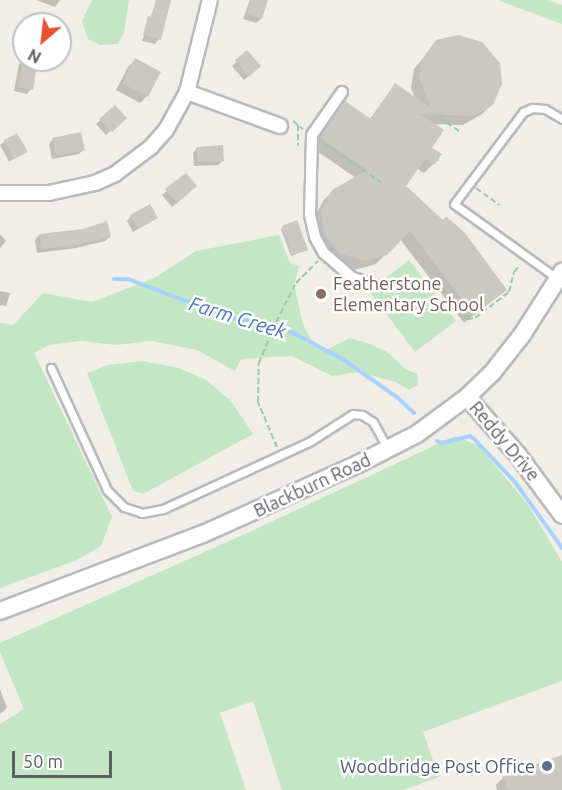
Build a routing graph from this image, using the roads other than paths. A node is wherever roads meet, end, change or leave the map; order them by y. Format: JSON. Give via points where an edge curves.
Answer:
{"nodes":[{"id":1,"x":210,"y":0,"type":"edge"},
{"id":2,"x":187,"y":92,"type":"junction"},
{"id":3,"x":342,"y":92,"type":"dead end"},
{"id":4,"x":562,"y":119,"type":"edge"},
{"id":5,"x":285,"y":123,"type":"road end"},
{"id":6,"x":0,"y":193,"type":"edge"},
{"id":7,"x":560,"y":275,"type":"edge"},
{"id":8,"x":376,"y":286,"type":"dead end"},
{"id":9,"x":51,"y":369,"type":"dead end"},
{"id":10,"x":467,"y":397,"type":"junction"},
{"id":11,"x":388,"y":449,"type":"junction"},
{"id":12,"x":562,"y":515,"type":"edge"},
{"id":13,"x":0,"y":611,"type":"edge"}],
"edges":[{"from":1,"to":2,"type":"street"},
{"from":2,"to":5,"type":"street"},
{"from":2,"to":6,"type":"street","via":[[166,130],[151,147],[115,174],[70,190]]},
{"from":3,"to":8,"type":"street","via":[[312,135],[310,215],[315,237],[326,255],[353,278]]},
{"from":4,"to":7,"type":"lane","via":[[545,109],[523,112],[454,204]]},
{"from":7,"to":10,"type":"street","name":"Blackburn Road","via":[[505,356]]},
{"from":9,"to":11,"type":"lane","via":[[107,490],[115,500],[142,513],[158,511],[322,436],[353,414],[373,422]]},
{"from":10,"to":11,"type":"street","name":"Blackburn Road"},
{"from":10,"to":12,"type":"street","name":"Reddy Drive","via":[[518,455]]},
{"from":11,"to":13,"type":"street","name":"Blackburn Road","via":[[203,534]]}]}
